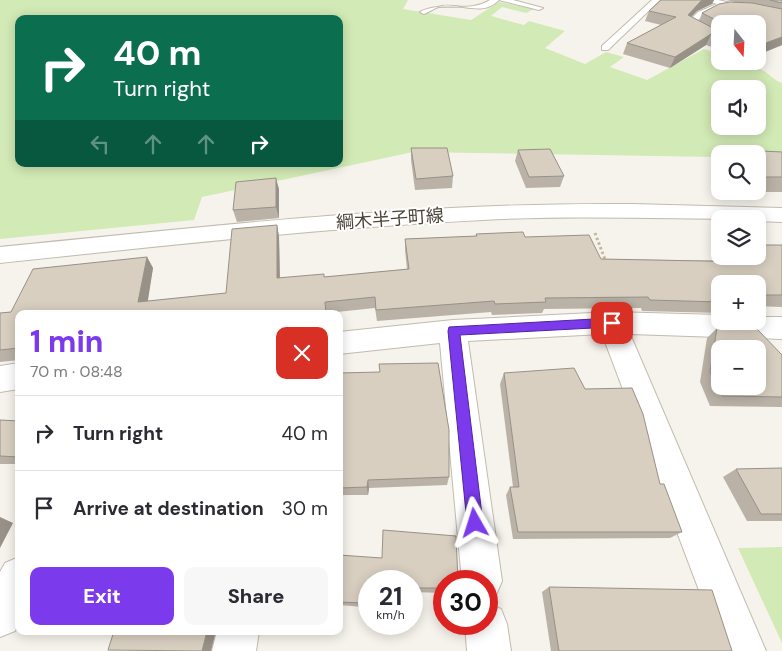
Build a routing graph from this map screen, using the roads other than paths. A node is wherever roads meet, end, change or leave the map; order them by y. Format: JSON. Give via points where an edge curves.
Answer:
{"nodes":[{"id":1,"x":495,"y":0,"type":"edge"},
{"id":2,"x":502,"y":0,"type":"edge"},
{"id":3,"x":656,"y":0,"type":"edge"},
{"id":4,"x":708,"y":0,"type":"edge"},
{"id":5,"x":728,"y":4,"type":"junction"},
{"id":6,"x":539,"y":8,"type":"dead end"},
{"id":7,"x":424,"y":12,"type":"dead end"},
{"id":8,"x":782,"y":17,"type":"edge"},
{"id":9,"x":711,"y":35,"type":"edge"},
{"id":10,"x":605,"y":48,"type":"dead end"},
{"id":11,"x":782,"y":215,"type":"edge"},
{"id":12,"x":0,"y":255,"type":"edge"},
{"id":13,"x":612,"y":323,"type":"junction"},
{"id":14,"x":781,"y":330,"type":"edge"},
{"id":15,"x":453,"y":331,"type":"junction"},
{"id":16,"x":343,"y":343,"type":"edge"},
{"id":17,"x":15,"y":377,"type":"edge"},
{"id":18,"x":0,"y":379,"type":"edge"},
{"id":19,"x":481,"y":570,"type":"edge"},
{"id":20,"x":15,"y":585,"type":"edge"},
{"id":21,"x":0,"y":616,"type":"edge"},
{"id":22,"x":237,"y":635,"type":"edge"},
{"id":23,"x":487,"y":635,"type":"edge"},
{"id":24,"x":234,"y":651,"type":"edge"},
{"id":25,"x":489,"y":651,"type":"edge"},
{"id":26,"x":744,"y":651,"type":"edge"}],
"edges":[{"from":1,"to":7,"type":"lane","via":[[481,7],[440,4]]},
{"from":2,"to":6,"type":"lane"},
{"from":3,"to":10,"type":"lane"},
{"from":4,"to":5,"type":"lane"},
{"from":5,"to":8,"type":"lane"},
{"from":5,"to":9,"type":"lane","via":[[704,12],[689,25]]},
{"from":11,"to":12,"type":"street","name":"綱木半子町線","via":[[650,210],[484,213],[332,223]]},
{"from":13,"to":14,"type":"street"},
{"from":13,"to":15,"type":"street"},
{"from":13,"to":26,"type":"street"},
{"from":15,"to":16,"type":"street"},
{"from":15,"to":19,"type":"street"},
{"from":17,"to":18,"type":"street"},
{"from":20,"to":21,"type":"street"},
{"from":22,"to":24,"type":"street"},
{"from":23,"to":25,"type":"street"}]}
